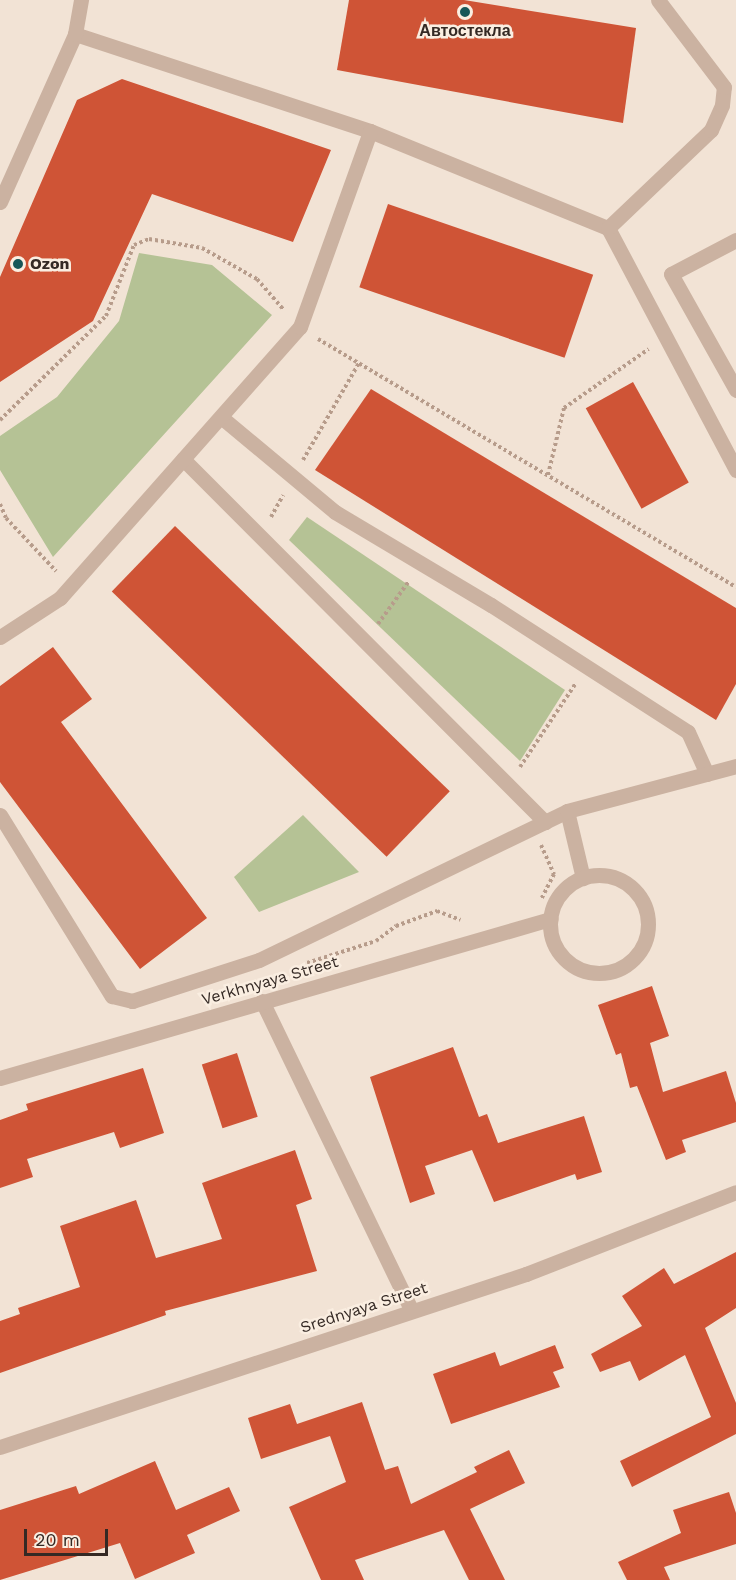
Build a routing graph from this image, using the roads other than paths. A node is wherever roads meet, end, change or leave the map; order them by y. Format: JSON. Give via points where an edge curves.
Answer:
{"nodes":[{"id":1,"x":81,"y":0,"type":"edge"},
{"id":2,"x":658,"y":0,"type":"edge"},
{"id":3,"x":75,"y":34,"type":"junction"},
{"id":4,"x":370,"y":131,"type":"junction"},
{"id":5,"x":0,"y":202,"type":"edge"},
{"id":6,"x":608,"y":228,"type":"junction"},
{"id":7,"x":736,"y":240,"type":"edge"},
{"id":8,"x":736,"y":390,"type":"edge"},
{"id":9,"x":221,"y":417,"type":"junction"},
{"id":10,"x":183,"y":459,"type":"junction"},
{"id":11,"x":736,"y":470,"type":"edge"},
{"id":12,"x":0,"y":637,"type":"edge"},
{"id":13,"x":736,"y":766,"type":"edge"},
{"id":14,"x":707,"y":774,"type":"junction"},
{"id":15,"x":567,"y":811,"type":"junction"},
{"id":16,"x":0,"y":815,"type":"edge"},
{"id":17,"x":545,"y":822,"type":"junction"},
{"id":18,"x":583,"y":878,"type":"junction"},
{"id":19,"x":550,"y":919,"type":"junction"},
{"id":20,"x":262,"y":1001,"type":"junction"},
{"id":21,"x":0,"y":1078,"type":"edge"},
{"id":22,"x":736,"y":1192,"type":"edge"},
{"id":23,"x":412,"y":1311,"type":"junction"},
{"id":24,"x":0,"y":1447,"type":"edge"}],
"edges":[{"from":1,"to":3,"type":"street"},
{"from":2,"to":6,"type":"street","via":[[724,87],[722,105],[711,130]]},
{"from":3,"to":4,"type":"street"},
{"from":3,"to":5,"type":"street"},
{"from":4,"to":6,"type":"street"},
{"from":4,"to":9,"type":"street","via":[[300,327]]},
{"from":6,"to":11,"type":"street"},
{"from":7,"to":8,"type":"street","via":[[672,274]]},
{"from":9,"to":10,"type":"street"},
{"from":9,"to":14,"type":"street","via":[[335,512],[688,732]]},
{"from":10,"to":12,"type":"street","via":[[71,587]]},
{"from":10,"to":17,"type":"street"},
{"from":13,"to":14,"type":"street"},
{"from":14,"to":15,"type":"street"},
{"from":15,"to":17,"type":"street"},
{"from":15,"to":18,"type":"street"},
{"from":16,"to":17,"type":"street","via":[[112,996],[132,1001],[259,960]]},
{"from":18,"to":19,"type":"street","via":[[564,890]]},
{"from":18,"to":19,"type":"street","via":[[606,875],[621,880],[643,901],[647,932],[633,960],[602,973],[570,964],[555,944]]},
{"from":19,"to":20,"type":"street","name":"Verkhnyaya Street"},
{"from":20,"to":21,"type":"street","name":"Verkhnyaya Street"},
{"from":20,"to":23,"type":"street"},
{"from":22,"to":23,"type":"street","name":"Srednyaya Street","via":[[526,1274]]},
{"from":23,"to":24,"type":"street","name":"Srednyaya Street"}]}
